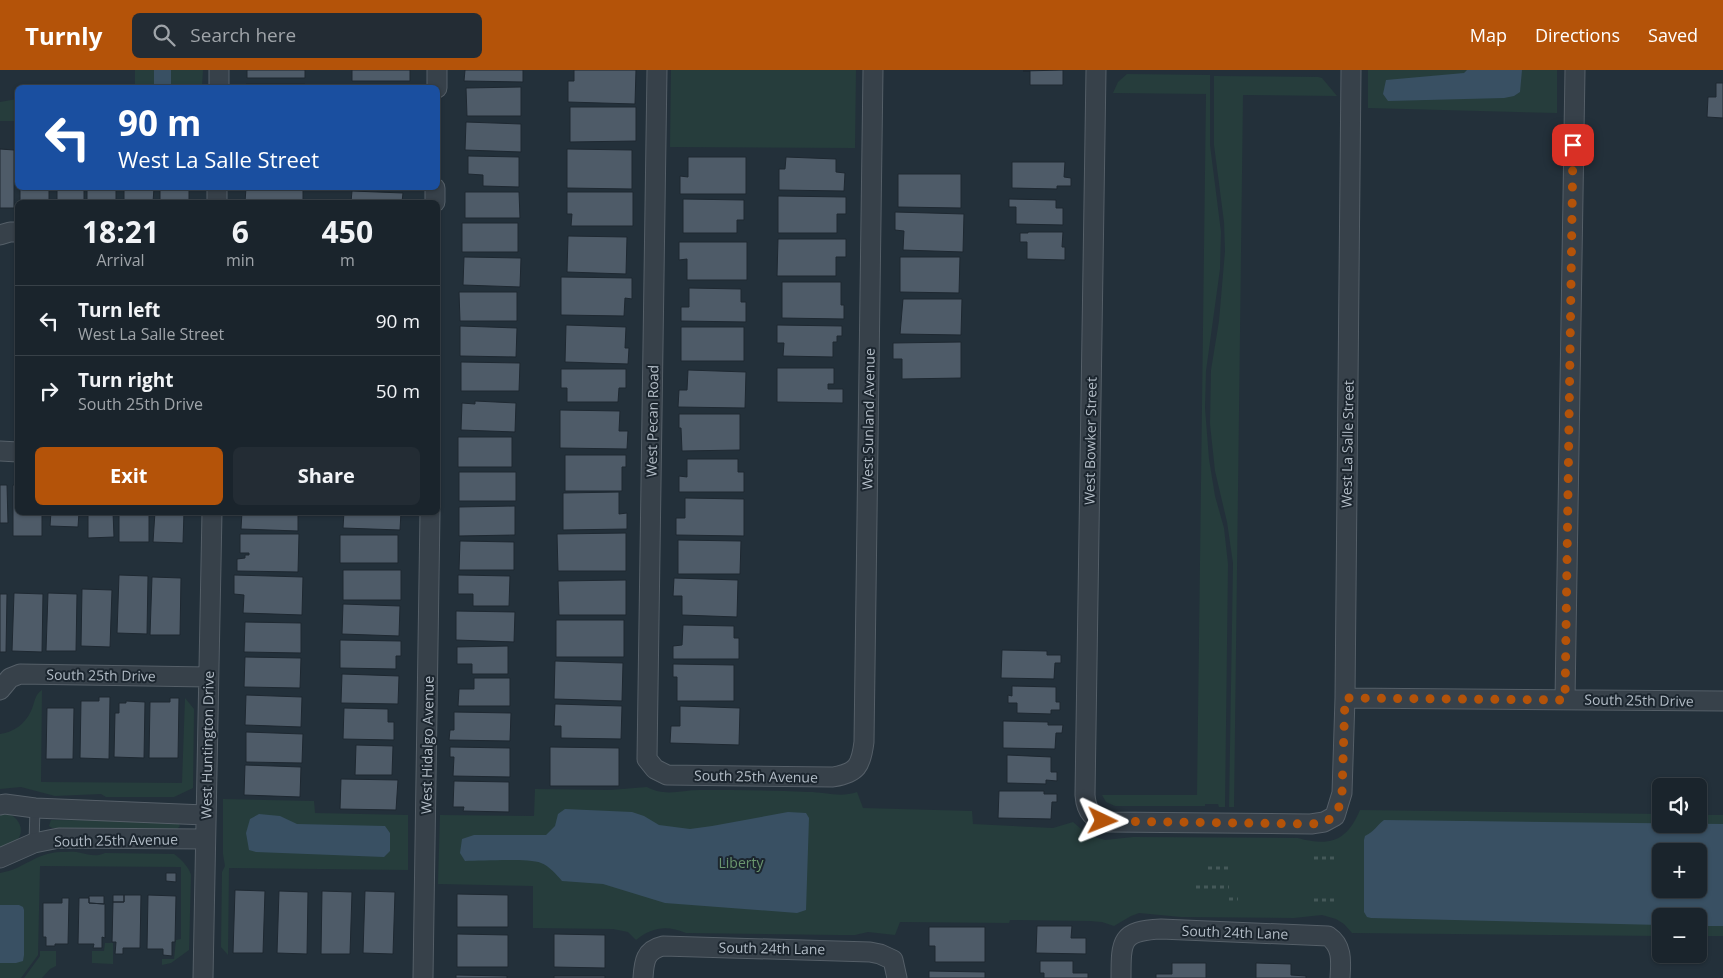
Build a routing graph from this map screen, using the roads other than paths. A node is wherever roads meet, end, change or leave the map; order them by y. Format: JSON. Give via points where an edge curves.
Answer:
{"nodes":[{"id":1,"x":219,"y":70,"type":"edge"},
{"id":2,"x":437,"y":70,"type":"edge"},
{"id":3,"x":657,"y":70,"type":"edge"},
{"id":4,"x":873,"y":70,"type":"edge"},
{"id":5,"x":1096,"y":70,"type":"edge"},
{"id":6,"x":1351,"y":70,"type":"edge"},
{"id":7,"x":1574,"y":70,"type":"edge"},
{"id":8,"x":219,"y":85,"type":"edge"},
{"id":9,"x":437,"y":85,"type":"edge"},
{"id":10,"x":15,"y":232,"type":"edge"},
{"id":11,"x":0,"y":235,"type":"edge"},
{"id":12,"x":0,"y":451,"type":"edge"},
{"id":13,"x":15,"y":452,"type":"edge"},
{"id":14,"x":212,"y":515,"type":"edge"},
{"id":15,"x":430,"y":515,"type":"edge"},
{"id":16,"x":208,"y":677,"type":"junction"},
{"id":17,"x":0,"y":690,"type":"edge"},
{"id":18,"x":1345,"y":698,"type":"junction"},
{"id":19,"x":1565,"y":700,"type":"junction"},
{"id":20,"x":1723,"y":701,"type":"edge"},
{"id":21,"x":857,"y":768,"type":"joint"},
{"id":22,"x":655,"y":769,"type":"joint"},
{"id":23,"x":0,"y":805,"type":"edge"},
{"id":24,"x":35,"y":808,"type":"junction"},
{"id":25,"x":205,"y":815,"type":"junction"},
{"id":26,"x":1335,"y":816,"type":"joint"},
{"id":27,"x":205,"y":839,"type":"junction"},
{"id":28,"x":34,"y":843,"type":"junction"},
{"id":29,"x":0,"y":858,"type":"edge"},
{"id":30,"x":895,"y":969,"type":"edge"},
{"id":31,"x":203,"y":978,"type":"edge"},
{"id":32,"x":424,"y":978,"type":"edge"},
{"id":33,"x":644,"y":978,"type":"edge"},
{"id":34,"x":1121,"y":978,"type":"edge"},
{"id":35,"x":1340,"y":978,"type":"edge"}],
"edges":[{"from":1,"to":8,"type":"street"},
{"from":2,"to":9,"type":"street"},
{"from":3,"to":22,"type":"street","name":"West Pecan Road","via":[[647,759]]},
{"from":4,"to":21,"type":"street","name":"West Sunland Avenue","via":[[864,742]]},
{"from":5,"to":26,"type":"street","name":"West Bowker Street","via":[[1085,795],[1089,812],[1098,820],[1108,822],[1310,824]]},
{"from":6,"to":18,"type":"street","name":"West La Salle Street"},
{"from":7,"to":19,"type":"street"},
{"from":10,"to":11,"type":"street"},
{"from":12,"to":13,"type":"street"},
{"from":14,"to":16,"type":"street","name":"West Huntington Drive"},
{"from":15,"to":32,"type":"street","name":"West Hidalgo Avenue"},
{"from":16,"to":17,"type":"street","name":"South 25th Drive","via":[[20,674],[10,678]]},
{"from":16,"to":25,"type":"street","name":"West Huntington Drive"},
{"from":18,"to":19,"type":"street","name":"South 25th Drive"},
{"from":18,"to":26,"type":"street","name":"West La Salle Street","via":[[1342,793]]},
{"from":19,"to":20,"type":"street","name":"South 25th Drive"},
{"from":21,"to":22,"type":"street","name":"South 25th Avenue","via":[[833,777],[667,775]]},
{"from":23,"to":24,"type":"street","name":"South 25th Avenue"},
{"from":24,"to":25,"type":"street","name":"South 25th Avenue"},
{"from":24,"to":28,"type":"lane"},
{"from":25,"to":27,"type":"street","name":"West Huntington Drive"},
{"from":27,"to":28,"type":"street","name":"South 25th Avenue","via":[[65,837]]},
{"from":27,"to":31,"type":"street","name":"West Huntington Drive"},
{"from":28,"to":29,"type":"street","name":"South 25th Avenue"},
{"from":30,"to":33,"type":"street","name":"South 24th Lane","via":[[880,954],[858,951],[662,946],[651,950],[646,957]]},
{"from":34,"to":35,"type":"street","name":"South 24th Lane","via":[[1122,947],[1128,936],[1161,930],[1328,936],[1339,947]]}]}
